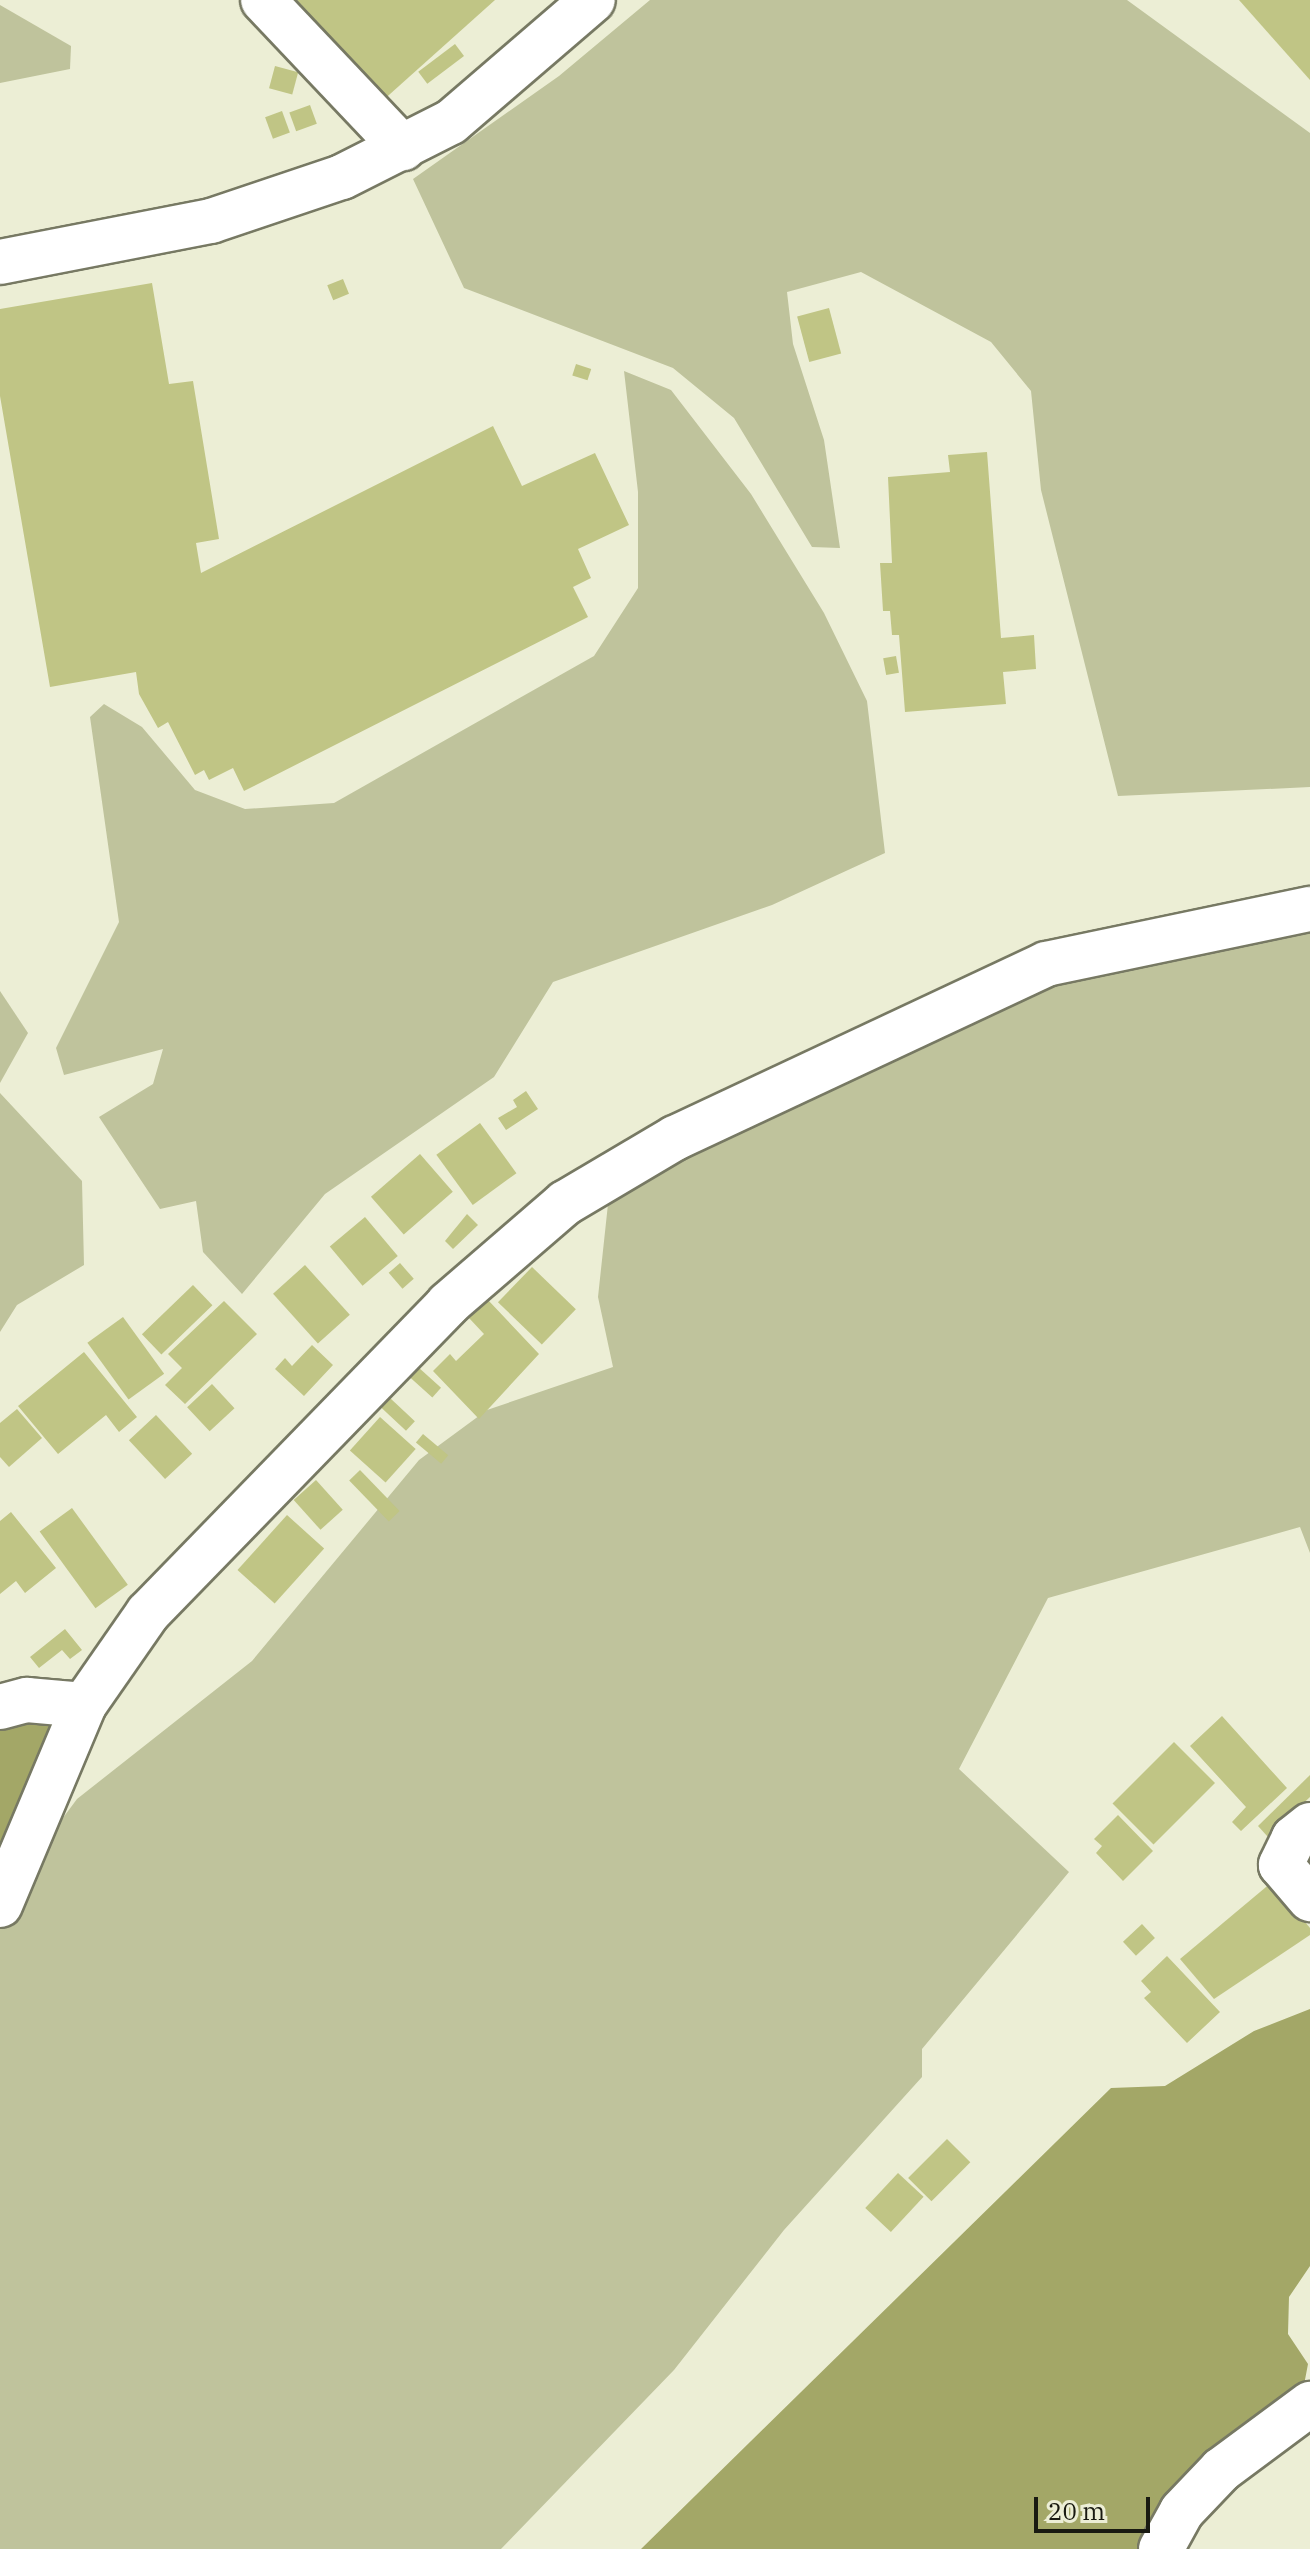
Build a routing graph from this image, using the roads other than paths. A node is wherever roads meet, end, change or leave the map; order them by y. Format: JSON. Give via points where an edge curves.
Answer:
{"nodes":[{"id":1,"x":263,"y":0,"type":"edge"},
{"id":2,"x":593,"y":0,"type":"edge"},
{"id":3,"x":403,"y":148,"type":"junction"},
{"id":4,"x":0,"y":262,"type":"edge"},
{"id":5,"x":1310,"y":909,"type":"edge"},
{"id":6,"x":84,"y":1705,"type":"junction"},
{"id":7,"x":0,"y":1707,"type":"edge"},
{"id":8,"x":1310,"y":1825,"type":"edge"},
{"id":9,"x":1310,"y":1899,"type":"edge"},
{"id":10,"x":0,"y":1905,"type":"edge"},
{"id":11,"x":1310,"y":2404,"type":"edge"},
{"id":12,"x":1161,"y":2549,"type":"edge"}],
"edges":[{"from":1,"to":3,"type":"street"},
{"from":2,"to":3,"type":"street","via":[[451,122]]},
{"from":3,"to":4,"type":"street","via":[[342,177],[211,221]]},
{"from":5,"to":6,"type":"street","via":[[1046,964],[675,1138],[565,1203],[448,1304],[253,1502],[148,1613]]},
{"from":6,"to":7,"type":"street","via":[[27,1700]]},
{"from":6,"to":10,"type":"street"},
{"from":8,"to":9,"type":"street","via":[[1294,1838],[1281,1865]]},
{"from":11,"to":12,"type":"street","via":[[1221,2470],[1182,2511]]}]}
